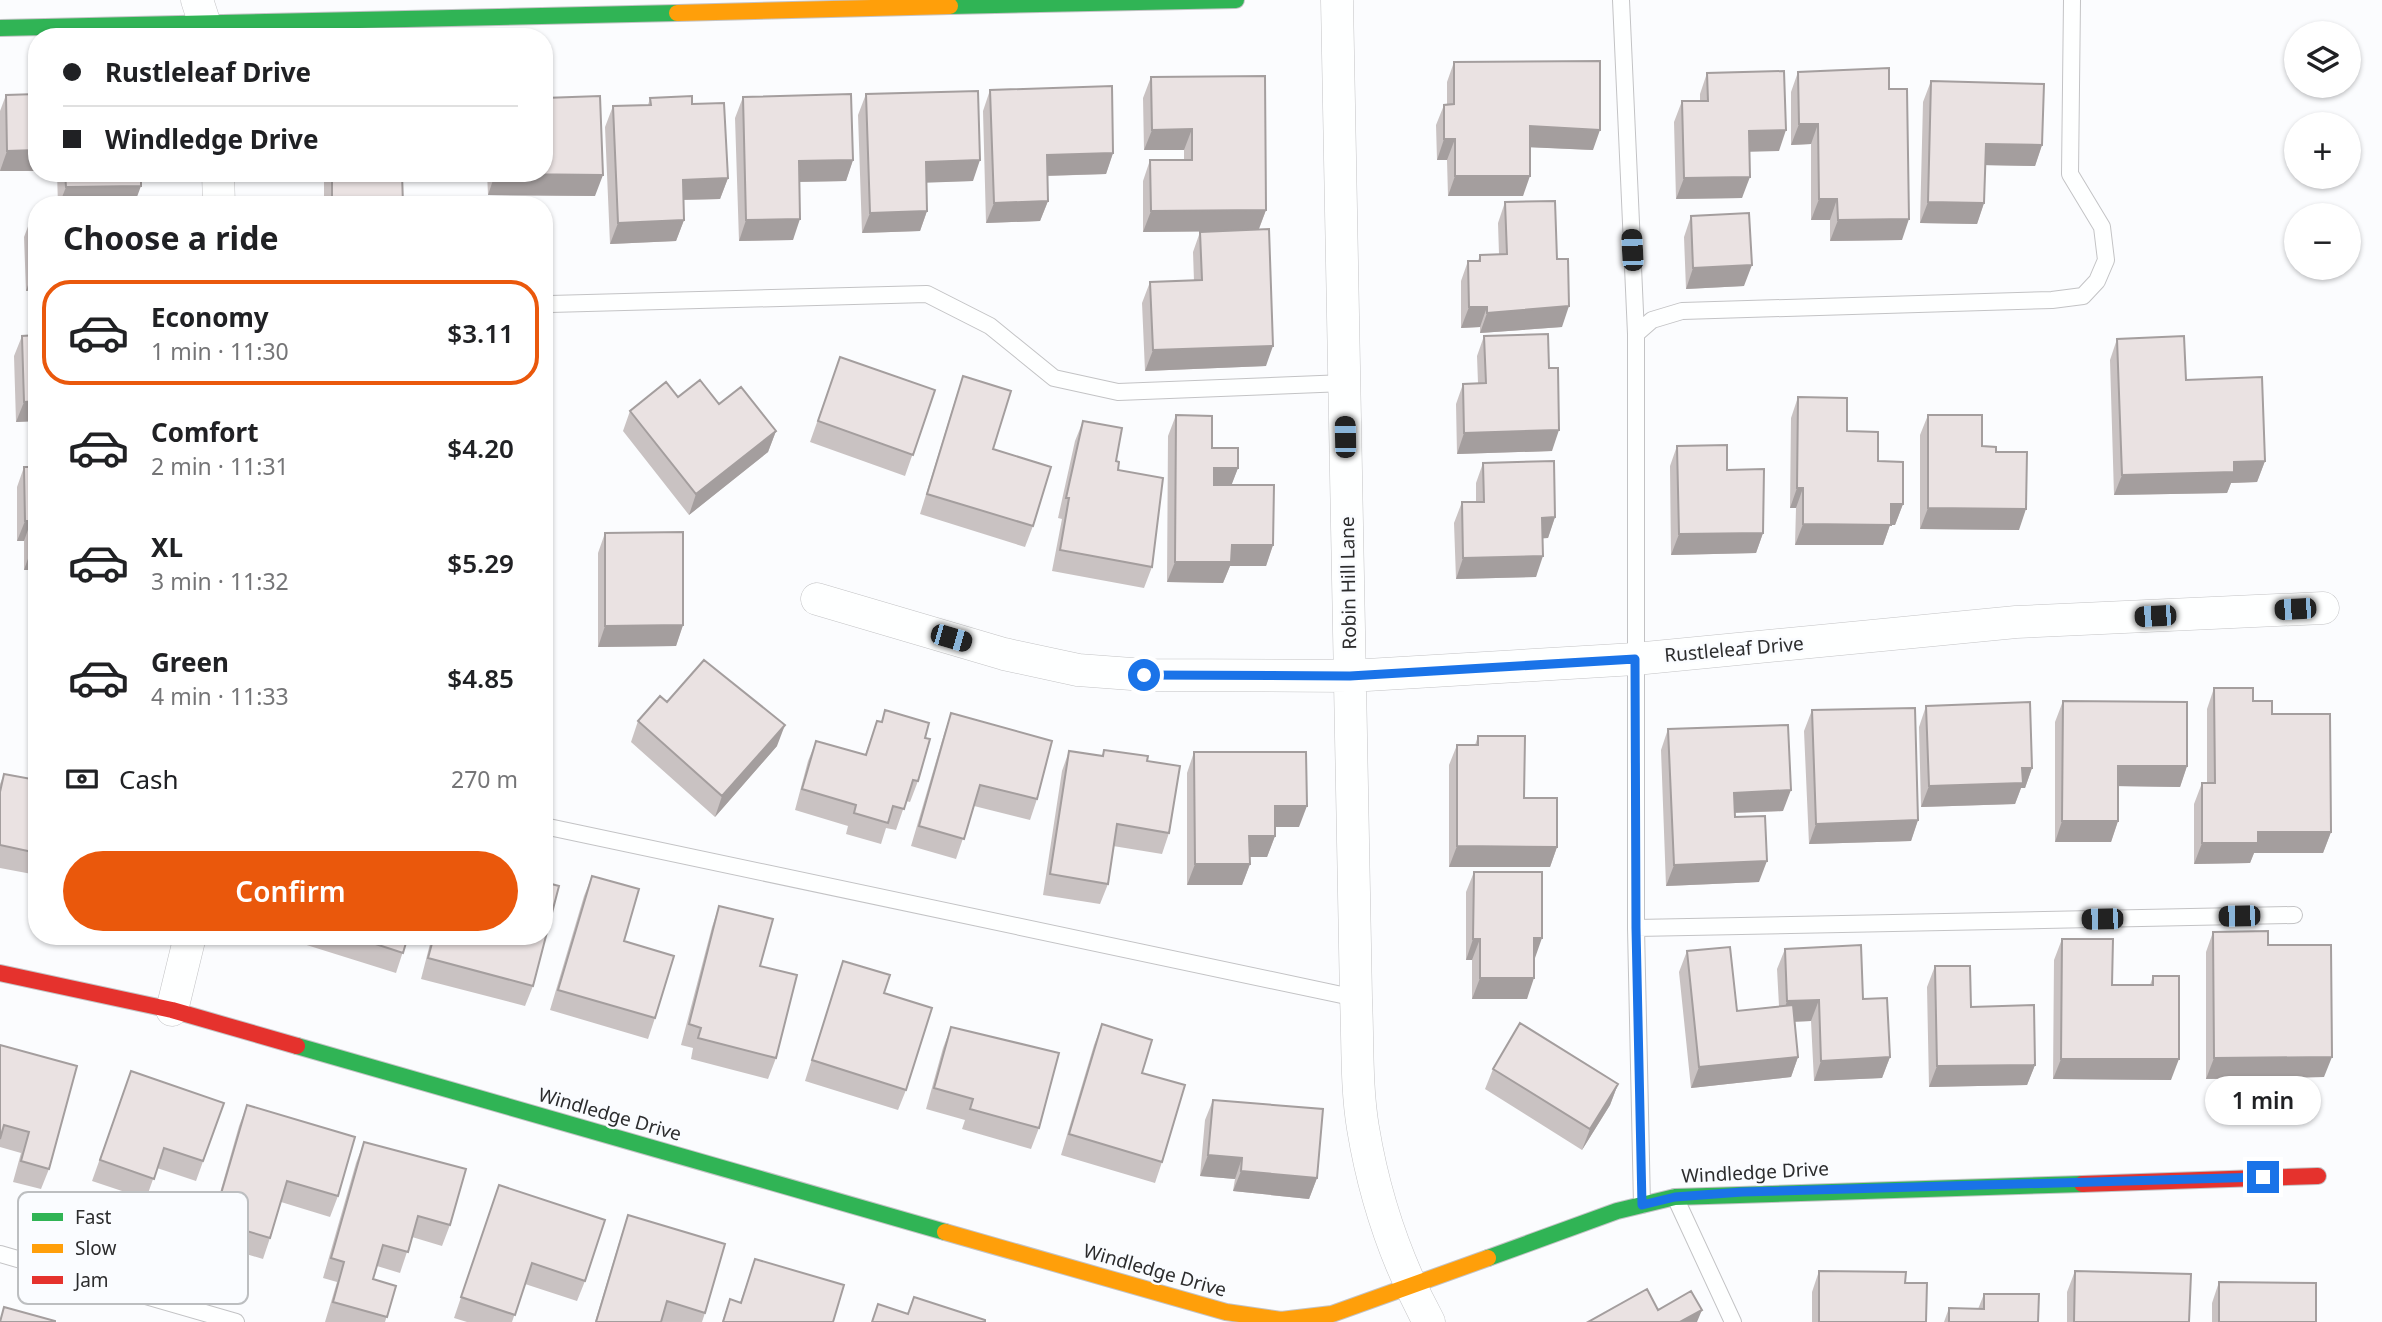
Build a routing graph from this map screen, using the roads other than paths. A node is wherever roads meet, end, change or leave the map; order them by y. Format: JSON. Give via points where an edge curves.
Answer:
{"nodes":[{"id":1,"x":472,"y":0,"type":"edge"},
{"id":2,"x":1236,"y":0,"type":"edge"},
{"id":3,"x":1337,"y":0,"type":"edge"},
{"id":4,"x":1621,"y":0,"type":"edge"},
{"id":5,"x":2072,"y":0,"type":"edge"},
{"id":6,"x":1046,"y":2,"type":"edge"},
{"id":7,"x":758,"y":4,"type":"edge"},
{"id":8,"x":474,"y":17,"type":"junction"},
{"id":9,"x":204,"y":20,"type":"edge"},
{"id":10,"x":0,"y":28,"type":"edge"},
{"id":11,"x":553,"y":304,"type":"edge"},
{"id":12,"x":1636,"y":334,"type":"junction"},
{"id":13,"x":1345,"y":383,"type":"junction"},
{"id":14,"x":817,"y":599,"type":"dead end"},
{"id":15,"x":2323,"y":608,"type":"dead end"},
{"id":16,"x":1635,"y":659,"type":"junction"},
{"id":17,"x":1350,"y":676,"type":"junction"},
{"id":18,"x":553,"y":828,"type":"edge"},
{"id":19,"x":2294,"y":915,"type":"dead end"},
{"id":20,"x":1636,"y":928,"type":"junction"},
{"id":21,"x":188,"y":945,"type":"edge"},
{"id":22,"x":0,"y":973,"type":"edge"},
{"id":23,"x":1356,"y":998,"type":"junction"},
{"id":24,"x":172,"y":1010,"type":"junction"},
{"id":25,"x":2318,"y":1175,"type":"dead end"},
{"id":26,"x":1675,"y":1197,"type":"junction"},
{"id":27,"x":1642,"y":1205,"type":"junction"},
{"id":28,"x":0,"y":1254,"type":"edge"},
{"id":29,"x":18,"y":1259,"type":"edge"},
{"id":30,"x":1411,"y":1288,"type":"junction"},
{"id":31,"x":174,"y":1304,"type":"edge"},
{"id":32,"x":236,"y":1322,"type":"edge"},
{"id":33,"x":1429,"y":1322,"type":"edge"},
{"id":34,"x":1733,"y":1322,"type":"edge"}],
"edges":[{"from":1,"to":8,"type":"lane"},
{"from":2,"to":6,"type":"street"},
{"from":3,"to":13,"type":"street","name":"Robin Hill Lane"},
{"from":4,"to":12,"type":"lane"},
{"from":5,"to":12,"type":"lane","via":[[2070,174],[2102,227],[2106,260],[2097,281],[2083,296],[1682,311],[1652,320]]},
{"from":6,"to":7,"type":"street"},
{"from":7,"to":8,"type":"street"},
{"from":8,"to":9,"type":"street"},
{"from":9,"to":10,"type":"street"},
{"from":11,"to":13,"type":"lane","via":[[927,295],[990,326],[1054,378],[1118,392]]},
{"from":12,"to":16,"type":"lane"},
{"from":13,"to":17,"type":"street","name":"Robin Hill Lane"},
{"from":14,"to":17,"type":"street","name":"Rustleleaf Drive","via":[[1004,654],[1078,670],[1144,675]]},
{"from":15,"to":16,"type":"street","name":"Rustleleaf Drive","via":[[2016,622]]},
{"from":16,"to":17,"type":"street","name":"Rustleleaf Drive"},
{"from":16,"to":20,"type":"lane"},
{"from":17,"to":23,"type":"street","name":"Robin Hill Lane"},
{"from":18,"to":23,"type":"lane"},
{"from":19,"to":20,"type":"lane"},
{"from":20,"to":27,"type":"lane"},
{"from":21,"to":24,"type":"street"},
{"from":22,"to":24,"type":"street","name":"Windledge Drive"},
{"from":23,"to":30,"type":"street","name":"Robin Hill Lane","via":[[1363,1127],[1382,1208]]},
{"from":24,"to":30,"type":"street","name":"Windledge Drive","via":[[1226,1312],[1281,1320],[1332,1314]]},
{"from":25,"to":26,"type":"street","name":"Windledge Drive"},
{"from":26,"to":27,"type":"street","name":"Windledge Drive"},
{"from":26,"to":34,"type":"lane"},
{"from":27,"to":30,"type":"street","name":"Windledge Drive"},
{"from":28,"to":29,"type":"lane"},
{"from":30,"to":33,"type":"street","name":"Robin Hill Lane"},
{"from":31,"to":32,"type":"lane"}]}
